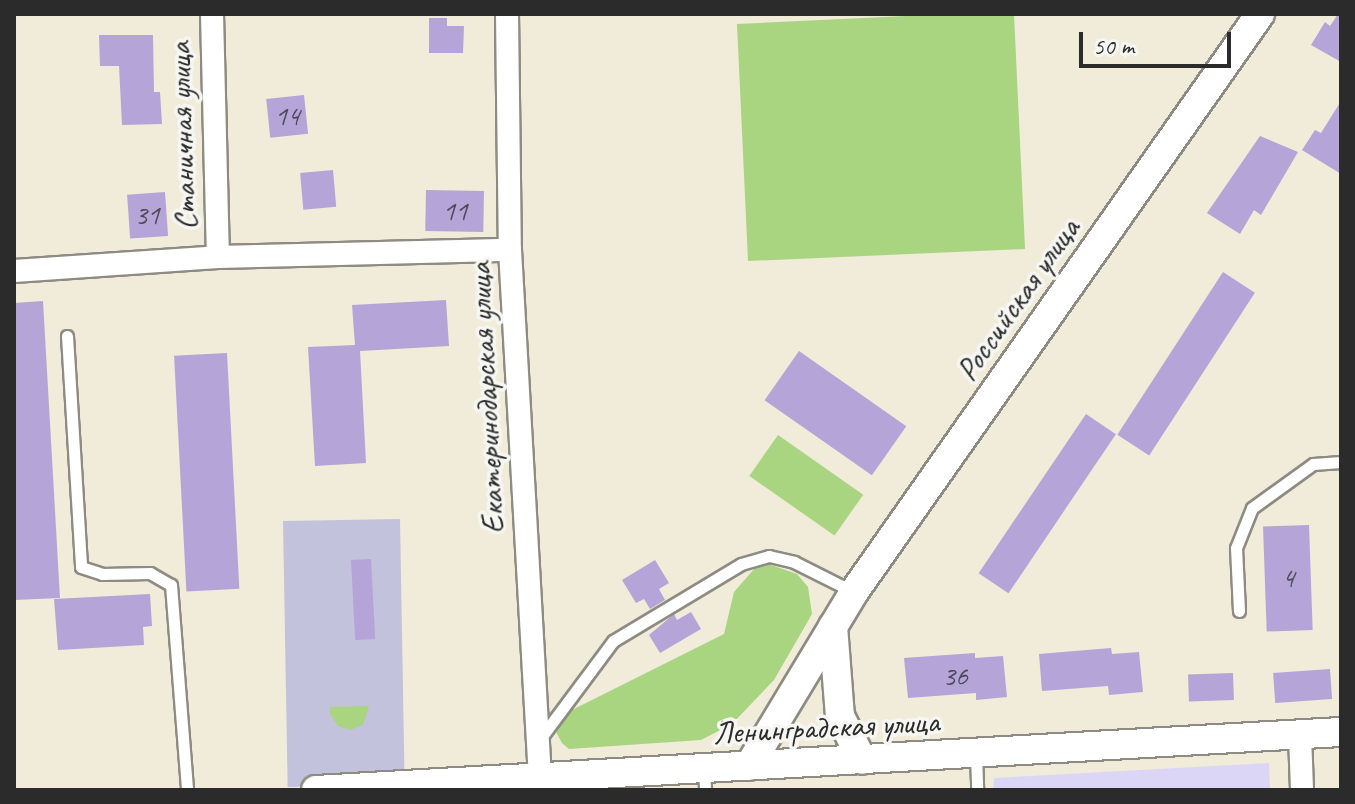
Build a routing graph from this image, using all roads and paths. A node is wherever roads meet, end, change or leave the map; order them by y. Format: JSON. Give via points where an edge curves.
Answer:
{"nodes":[{"id":1,"x":212,"y":14,"type":"edge"},
{"id":2,"x":507,"y":14,"type":"edge"},
{"id":3,"x":1260,"y":14,"type":"edge"},
{"id":4,"x":510,"y":250,"type":"junction"},
{"id":5,"x":218,"y":257,"type":"junction"},
{"id":6,"x":14,"y":271,"type":"edge"},
{"id":7,"x":67,"y":336,"type":"dead end"},
{"id":8,"x":1341,"y":462,"type":"edge"},
{"id":9,"x":854,"y":592,"type":"junction"},
{"id":10,"x":1239,"y":611,"type":"dead end"},
{"id":11,"x":833,"y":626,"type":"junction"},
{"id":12,"x":1341,"y":732,"type":"edge"},
{"id":13,"x":1300,"y":735,"type":"junction"},
{"id":14,"x":538,"y":743,"type":"junction"},
{"id":15,"x":976,"y":754,"type":"junction"},
{"id":16,"x":862,"y":760,"type":"junction"},
{"id":17,"x":749,"y":766,"type":"junction"},
{"id":18,"x":540,"y":778,"type":"junction"},
{"id":19,"x":705,"y":779,"type":"edge"},
{"id":20,"x":414,"y":787,"type":"edge"},
{"id":21,"x":187,"y":790,"type":"edge"},
{"id":22,"x":316,"y":790,"type":"edge"},
{"id":23,"x":977,"y":790,"type":"edge"},
{"id":24,"x":1302,"y":790,"type":"edge"}],
"edges":[{"from":1,"to":5,"type":"street","name":"Станичная улица"},
{"from":2,"to":4,"type":"street","name":"Екатеринодарская улица"},
{"from":3,"to":9,"type":"street","name":"Российская улица"},
{"from":4,"to":5,"type":"street"},
{"from":4,"to":14,"type":"street","name":"Екатеринодарская улица"},
{"from":5,"to":6,"type":"street"},
{"from":7,"to":21,"type":"lane","via":[[81,567],[102,574],[150,573],[171,585]]},
{"from":8,"to":10,"type":"lane","via":[[1313,464],[1252,508],[1236,548]]},
{"from":9,"to":11,"type":"street","name":"Российская улица"},
{"from":9,"to":14,"type":"lane","via":[[794,562],[769,556],[741,564],[613,641]]},
{"from":11,"to":16,"type":"street","via":[[840,716]]},
{"from":11,"to":17,"type":"street","name":"Российская улица"},
{"from":12,"to":13,"type":"street","name":"Ленинградская улица"},
{"from":13,"to":15,"type":"street","name":"Ленинградская улица"},
{"from":13,"to":24,"type":"street"},
{"from":14,"to":18,"type":"street","name":"Екатеринодарская улица"},
{"from":15,"to":16,"type":"street","name":"Ленинградская улица"},
{"from":15,"to":23,"type":"lane"},
{"from":16,"to":17,"type":"street","name":"Ленинградская улица"},
{"from":17,"to":19,"type":"street","name":"Ленинградская улица"},
{"from":18,"to":19,"type":"street","name":"Ленинградская улица"},
{"from":18,"to":20,"type":"street","name":"Ленинградская улица"},
{"from":20,"to":22,"type":"street","name":"Ленинградская улица"}]}
